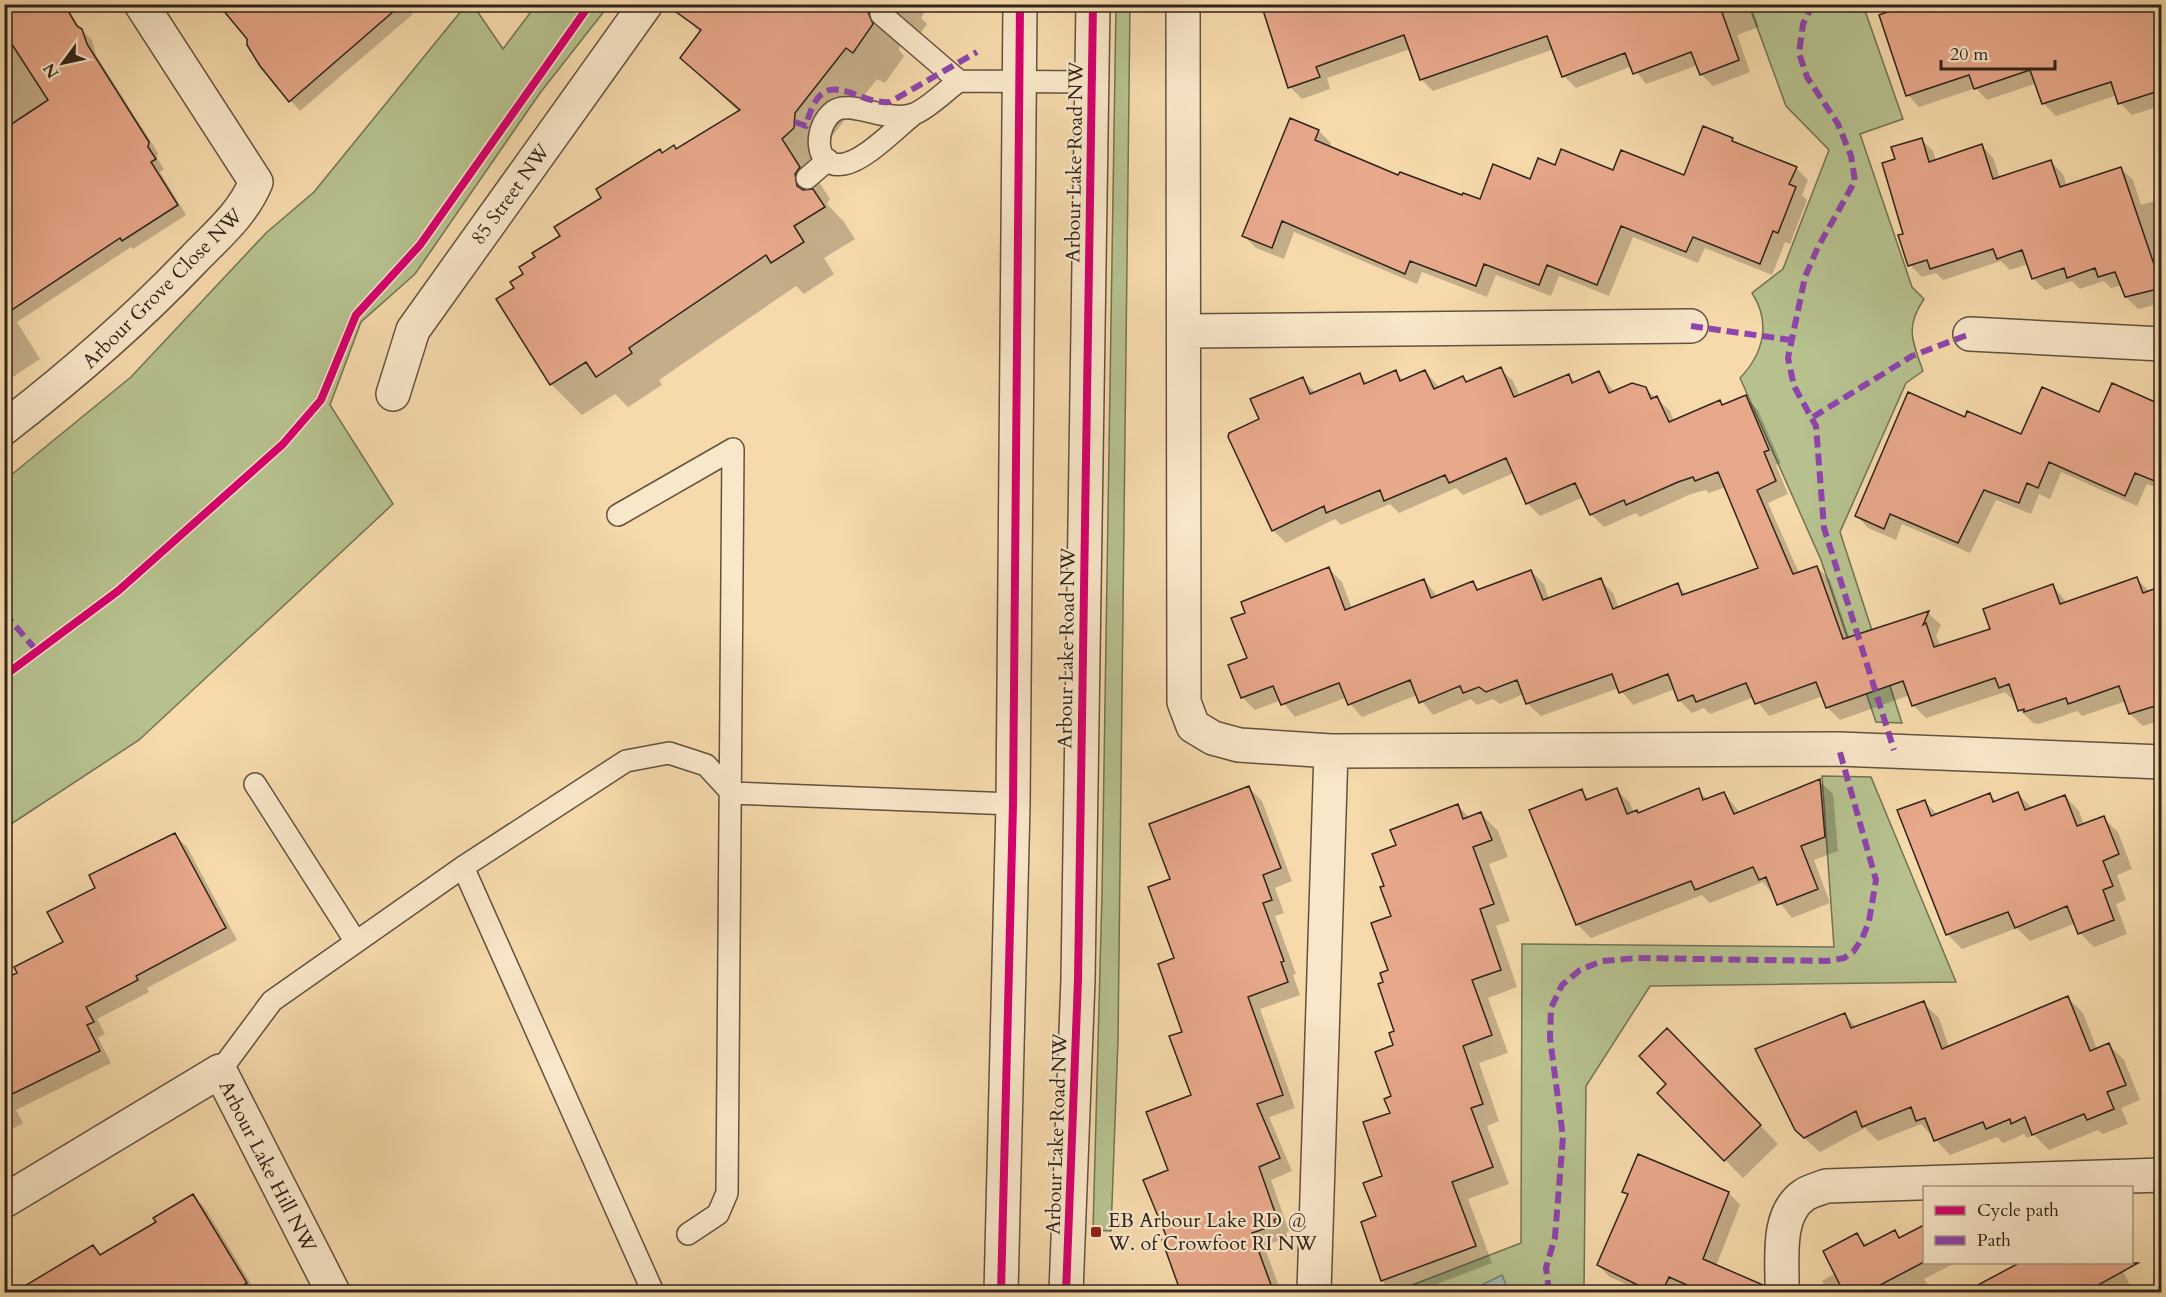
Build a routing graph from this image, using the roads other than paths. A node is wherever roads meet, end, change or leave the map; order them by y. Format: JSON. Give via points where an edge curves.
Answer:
{"nodes":[{"id":1,"x":141,"y":4,"type":"edge"},
{"id":2,"x":646,"y":4,"type":"edge"},
{"id":3,"x":1020,"y":4,"type":"edge"},
{"id":4,"x":1093,"y":4,"type":"edge"},
{"id":5,"x":1184,"y":4,"type":"edge"},
{"id":6,"x":881,"y":14,"type":"dead end"},
{"id":7,"x":959,"y":81,"type":"junction"},
{"id":8,"x":1021,"y":81,"type":"junction"},
{"id":9,"x":1092,"y":82,"type":"junction"},
{"id":10,"x":914,"y":114,"type":"junction"},
{"id":11,"x":828,"y":160,"type":"junction"},
{"id":12,"x":807,"y":178,"type":"dead end"},
{"id":13,"x":1691,"y":326,"type":"dead end"},
{"id":14,"x":1185,"y":331,"type":"junction"},
{"id":15,"x":1970,"y":334,"type":"dead end"},
{"id":16,"x":2162,"y":344,"type":"edge"},
{"id":17,"x":393,"y":394,"type":"dead end"},
{"id":18,"x":4,"y":428,"type":"edge"},
{"id":19,"x":618,"y":515,"type":"dead end"},
{"id":20,"x":1331,"y":751,"type":"junction"},
{"id":21,"x":2162,"y":762,"type":"edge"},
{"id":22,"x":255,"y":784,"type":"dead end"},
{"id":23,"x":732,"y":793,"type":"junction"},
{"id":24,"x":1013,"y":804,"type":"junction"},
{"id":25,"x":463,"y":867,"type":"junction"},
{"id":26,"x":356,"y":942,"type":"junction"},
{"id":27,"x":220,"y":1071,"type":"junction"},
{"id":28,"x":2162,"y":1175,"type":"edge"},
{"id":29,"x":4,"y":1201,"type":"edge"},
{"id":30,"x":688,"y":1234,"type":"dead end"},
{"id":31,"x":653,"y":1292,"type":"edge"},
{"id":32,"x":333,"y":1293,"type":"edge"},
{"id":33,"x":1001,"y":1293,"type":"edge"},
{"id":34,"x":1066,"y":1293,"type":"edge"},
{"id":35,"x":1314,"y":1293,"type":"edge"},
{"id":36,"x":1782,"y":1293,"type":"edge"}],
"edges":[{"from":1,"to":18,"type":"street","name":"Arbour Grove Close NW","via":[[256,182],[246,206],[170,285],[76,372]]},
{"from":2,"to":17,"type":"street","name":"85 Street NW","via":[[413,330]]},
{"from":3,"to":8,"type":"street"},
{"from":4,"to":9,"type":"street","name":"Arbour Lake Road NW"},
{"from":5,"to":14,"type":"street"},
{"from":6,"to":7,"type":"lane"},
{"from":7,"to":8,"type":"lane"},
{"from":7,"to":10,"type":"lane"},
{"from":8,"to":9,"type":"lane"},
{"from":8,"to":24,"type":"street"},
{"from":9,"to":34,"type":"street","name":"Arbour Lake Road NW","via":[[1078,968]]},
{"from":10,"to":11,"type":"lane","via":[[855,161],[840,165]]},
{"from":10,"to":11,"type":"lane","via":[[876,115],[846,107],[834,111],[822,125],[817,141]]},
{"from":11,"to":12,"type":"lane"},
{"from":13,"to":14,"type":"street"},
{"from":14,"to":20,"type":"street","via":[[1184,702],[1193,726],[1213,738],[1239,745]]},
{"from":15,"to":16,"type":"street"},
{"from":19,"to":23,"type":"lane","via":[[732,449]]},
{"from":20,"to":21,"type":"street","via":[[1839,748]]},
{"from":20,"to":35,"type":"street"},
{"from":22,"to":26,"type":"lane"},
{"from":23,"to":24,"type":"lane"},
{"from":23,"to":25,"type":"lane","via":[[706,765],[669,753],[626,761]]},
{"from":23,"to":30,"type":"lane","via":[[727,1193],[718,1214]]},
{"from":24,"to":33,"type":"street"},
{"from":25,"to":26,"type":"lane"},
{"from":25,"to":31,"type":"lane"},
{"from":26,"to":27,"type":"lane","via":[[272,1001]]},
{"from":27,"to":29,"type":"street","name":"Arbour Lake Hill NW"},
{"from":27,"to":32,"type":"street","name":"Arbour Lake Hill NW"},
{"from":28,"to":36,"type":"street","via":[[1826,1186],[1805,1194],[1791,1208],[1784,1226]]}]}
